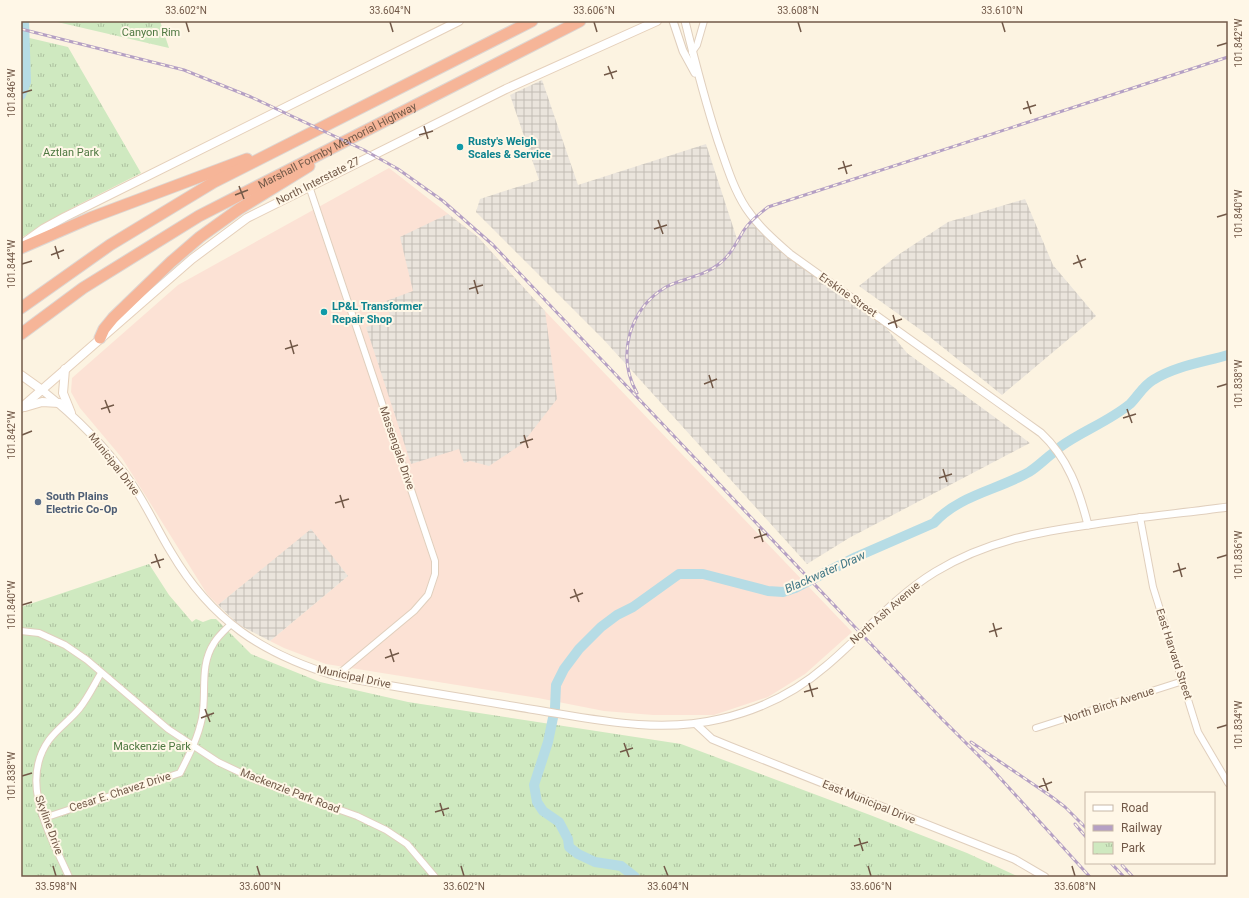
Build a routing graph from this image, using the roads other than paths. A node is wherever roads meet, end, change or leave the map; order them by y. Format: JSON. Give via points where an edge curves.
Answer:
{"nodes":[{"id":1,"x":459,"y":21,"type":"edge"},
{"id":2,"x":532,"y":21,"type":"edge"},
{"id":3,"x":580,"y":21,"type":"edge"},
{"id":4,"x":657,"y":21,"type":"edge"},
{"id":5,"x":673,"y":21,"type":"edge"},
{"id":6,"x":685,"y":21,"type":"edge"},
{"id":7,"x":704,"y":21,"type":"edge"},
{"id":8,"x":692,"y":52,"type":"junction"},
{"id":9,"x":699,"y":82,"type":"junction"},
{"id":10,"x":392,"y":116,"type":"junction"},
{"id":11,"x":276,"y":150,"type":"junction"},
{"id":12,"x":308,"y":186,"type":"junction"},
{"id":13,"x":21,"y":245,"type":"edge"},
{"id":14,"x":21,"y":248,"type":"edge"},
{"id":15,"x":21,"y":308,"type":"edge"},
{"id":16,"x":22,"y":333,"type":"edge"},
{"id":17,"x":100,"y":338,"type":"junction"},
{"id":18,"x":65,"y":369,"type":"junction"},
{"id":19,"x":21,"y":374,"type":"edge"},
{"id":20,"x":42,"y":390,"type":"junction"},
{"id":21,"x":59,"y":403,"type":"junction"},
{"id":22,"x":21,"y":408,"type":"edge"},
{"id":23,"x":71,"y":413,"type":"junction"},
{"id":24,"x":1228,"y":507,"type":"edge"},
{"id":25,"x":1140,"y":517,"type":"junction"},
{"id":26,"x":1088,"y":525,"type":"junction"},
{"id":27,"x":231,"y":624,"type":"junction"},
{"id":28,"x":21,"y":631,"type":"edge"},
{"id":29,"x":101,"y":673,"type":"junction"},
{"id":30,"x":336,"y":676,"type":"junction"},
{"id":31,"x":1183,"y":681,"type":"junction"},
{"id":32,"x":696,"y":724,"type":"junction"},
{"id":33,"x":1036,"y":728,"type":"dead end"},
{"id":34,"x":193,"y":746,"type":"junction"},
{"id":35,"x":1228,"y":783,"type":"edge"},
{"id":36,"x":44,"y":818,"type":"junction"},
{"id":37,"x":69,"y":877,"type":"edge"},
{"id":38,"x":435,"y":877,"type":"edge"},
{"id":39,"x":1045,"y":877,"type":"edge"}],
"edges":[{"from":1,"to":13,"type":"main road","via":[[72,213],[43,228]]},
{"from":2,"to":11,"type":"highway","name":"Marshall Formby Memorial Highway"},
{"from":3,"to":10,"type":"highway","name":"Marshall Formby Memorial Highway"},
{"from":4,"to":12,"type":"main road","name":"North Interstate 27","via":[[506,89]]},
{"from":5,"to":9,"type":"street","name":"Erskine Street","via":[[683,51]]},
{"from":6,"to":8,"type":"street","name":"Erskine Street"},
{"from":7,"to":8,"type":"street","via":[[697,45]]},
{"from":8,"to":9,"type":"street","name":"Erskine Street"},
{"from":9,"to":26,"type":"street","name":"Erskine Street","via":[[731,177],[746,208],[764,230],[796,258],[1041,433],[1067,465],[1079,492]]},
{"from":10,"to":16,"type":"highway","name":"Marshall Formby Memorial Highway","via":[[199,216],[83,288]]},
{"from":10,"to":17,"type":"highway","via":[[239,209],[200,237],[114,318]]},
{"from":11,"to":14,"type":"highway","via":[[226,166],[90,218]]},
{"from":11,"to":15,"type":"highway","name":"Marshall Formby Memorial Highway","via":[[214,182],[148,221],[86,261]]},
{"from":12,"to":17,"type":"main road","name":"North Interstate 27","via":[[247,218],[223,235]]},
{"from":12,"to":30,"type":"street","name":"Massengale Drive","via":[[435,560],[435,574],[428,595],[414,611]]},
{"from":17,"to":18,"type":"main road","name":"North Interstate 27"},
{"from":18,"to":20,"type":"main road","name":"North Interstate 27"},
{"from":18,"to":23,"type":"main road","via":[[63,392]]},
{"from":19,"to":20,"type":"main road","name":"Municipal Drive"},
{"from":20,"to":21,"type":"street","name":"Municipal Drive"},
{"from":20,"to":22,"type":"main road","name":"North Interstate 27"},
{"from":21,"to":22,"type":"main road","via":[[42,402]]},
{"from":21,"to":23,"type":"street","name":"Municipal Drive"},
{"from":23,"to":27,"type":"street","name":"Municipal Drive","via":[[110,454],[130,482],[193,585]]},
{"from":24,"to":25,"type":"street","name":"North Ash Avenue"},
{"from":25,"to":26,"type":"street","name":"North Ash Avenue"},
{"from":25,"to":31,"type":"street","name":"East Harvard Street","via":[[1153,587]]},
{"from":26,"to":32,"type":"street","name":"North Ash Avenue","via":[[1026,535],[978,550],[956,560],[904,595],[828,664],[802,684],[753,710]]},
{"from":27,"to":30,"type":"street","name":"Municipal Drive","via":[[273,652],[309,668]]},
{"from":27,"to":34,"type":"street","name":"Cesar E. Chavez Drive","via":[[214,642],[207,659],[202,718]]},
{"from":28,"to":29,"type":"street","name":"Mackenzie Park Road","via":[[39,633],[57,641],[87,660]]},
{"from":29,"to":34,"type":"street","name":"Mackenzie Park Road","via":[[168,729]]},
{"from":29,"to":36,"type":"street","name":"Skyline Drive","via":[[86,700],[49,741],[40,758],[36,790]]},
{"from":30,"to":32,"type":"street","name":"Municipal Drive","via":[[648,726]]},
{"from":31,"to":33,"type":"street","name":"North Birch Avenue"},
{"from":31,"to":35,"type":"street","name":"East Harvard Street","via":[[1198,732]]},
{"from":32,"to":39,"type":"street","name":"East Municipal Drive","via":[[712,739],[1014,859]]},
{"from":34,"to":36,"type":"street","name":"Cesar E. Chavez Drive","via":[[180,773]]},
{"from":34,"to":38,"type":"street","name":"Mackenzie Park Road","via":[[256,780],[377,825],[407,844]]},
{"from":36,"to":37,"type":"street","name":"Skyline Drive"}]}
